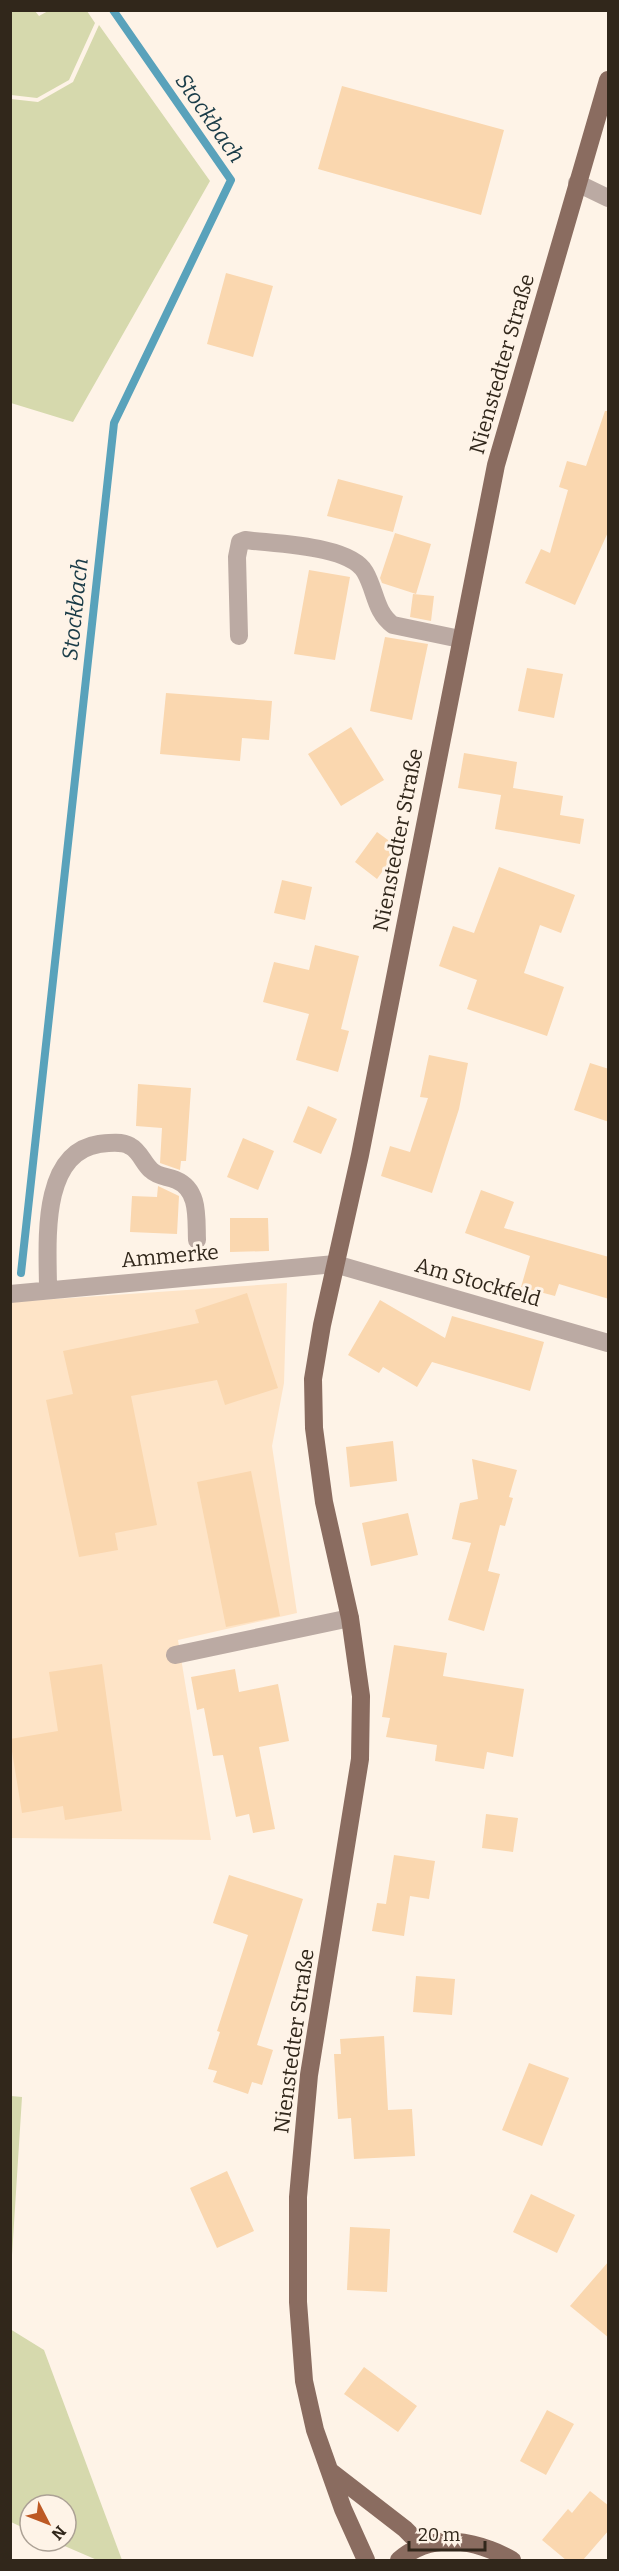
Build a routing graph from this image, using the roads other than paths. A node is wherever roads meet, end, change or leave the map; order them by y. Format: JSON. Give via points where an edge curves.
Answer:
{"nodes":[{"id":1,"x":609,"y":80,"type":"edge"},
{"id":2,"x":577,"y":183,"type":"junction"},
{"id":3,"x":609,"y":198,"type":"edge"},
{"id":4,"x":239,"y":636,"type":"dead end"},
{"id":5,"x":460,"y":639,"type":"junction"},
{"id":6,"x":197,"y":1240,"type":"dead end"},
{"id":7,"x":335,"y":1264,"type":"junction"},
{"id":8,"x":48,"y":1290,"type":"junction"},
{"id":9,"x":10,"y":1294,"type":"edge"},
{"id":10,"x":609,"y":1343,"type":"edge"},
{"id":11,"x":350,"y":1618,"type":"junction"},
{"id":12,"x":175,"y":1655,"type":"dead end"},
{"id":13,"x":328,"y":2470,"type":"junction"},
{"id":14,"x":421,"y":2545,"type":"junction"},
{"id":15,"x":366,"y":2560,"type":"edge"},
{"id":16,"x":399,"y":2560,"type":"edge"},
{"id":17,"x":512,"y":2560,"type":"edge"}],
"edges":[{"from":1,"to":2,"type":"main road","name":"Nienstedter Straße"},
{"from":2,"to":3,"type":"street"},
{"from":2,"to":5,"type":"main road","name":"Nienstedter Straße","via":[[496,465]]},
{"from":4,"to":5,"type":"street","via":[[238,548],[245,540],[351,558],[366,574],[385,619],[393,625]]},
{"from":5,"to":7,"type":"main road","name":"Nienstedter Straße","via":[[360,1155]]},
{"from":6,"to":8,"type":"street","via":[[196,1202],[179,1181],[158,1175],[130,1145],[89,1145],[66,1161],[53,1190]]},
{"from":7,"to":8,"type":"street","name":"Ammerke"},
{"from":7,"to":10,"type":"street","name":"Am Stockfeld"},
{"from":7,"to":11,"type":"main road","name":"Nienstedter Straße","via":[[313,1380],[314,1428],[324,1502]]},
{"from":8,"to":9,"type":"street","name":"Ammerke"},
{"from":11,"to":12,"type":"street"},
{"from":11,"to":13,"type":"main road","name":"Nienstedter Straße","via":[[361,1696],[360,1759],[309,2075],[298,2197],[298,2302],[304,2381]]},
{"from":13,"to":14,"type":"main road"},
{"from":13,"to":15,"type":"main road","name":"Nienstedter Straße"},
{"from":14,"to":16,"type":"main road"},
{"from":14,"to":17,"type":"main road","via":[[449,2540],[474,2544]]}]}
